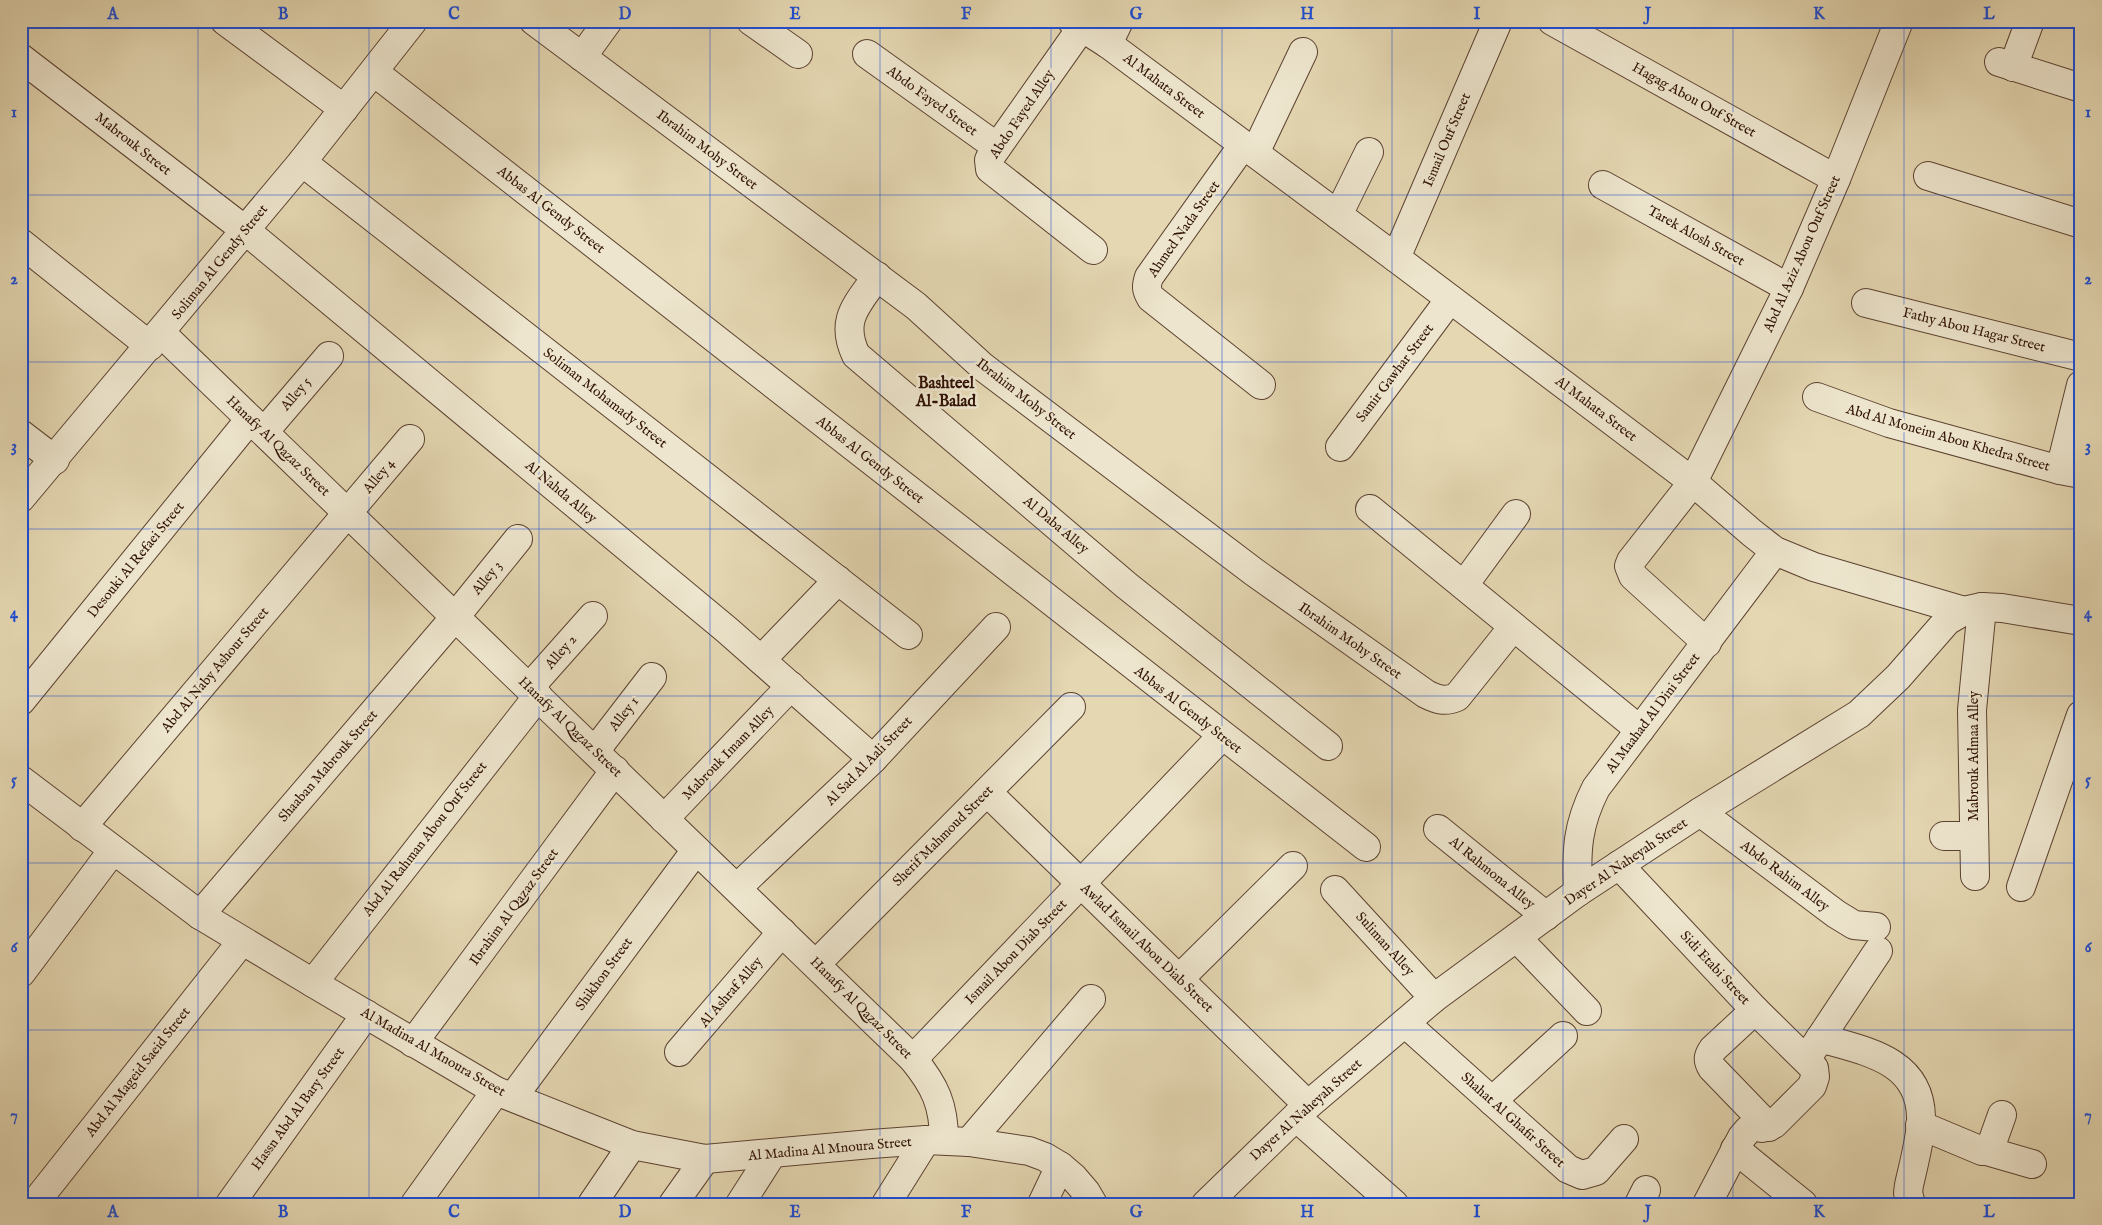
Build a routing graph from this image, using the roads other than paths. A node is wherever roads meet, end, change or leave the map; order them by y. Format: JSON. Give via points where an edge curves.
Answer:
{"nodes":[{"id":1,"x":413,"y":21,"type":"edge"},
{"id":2,"x":534,"y":21,"type":"edge"},
{"id":3,"x":608,"y":21,"type":"edge"},
{"id":4,"x":751,"y":21,"type":"edge"},
{"id":5,"x":1498,"y":21,"type":"edge"},
{"id":6,"x":1552,"y":21,"type":"edge"},
{"id":7,"x":1899,"y":21,"type":"edge"},
{"id":8,"x":2030,"y":21,"type":"edge"},
{"id":9,"x":227,"y":22,"type":"edge"},
{"id":10,"x":1077,"y":24,"type":"edge"},
{"id":11,"x":1113,"y":33,"type":"edge"},
{"id":12,"x":1303,"y":52,"type":"dead end"},
{"id":13,"x":798,"y":54,"type":"dead end"},
{"id":14,"x":868,"y":54,"type":"dead end"},
{"id":15,"x":582,"y":57,"type":"junction"},
{"id":16,"x":21,"y":58,"type":"edge"},
{"id":17,"x":374,"y":72,"type":"junction"},
{"id":18,"x":2081,"y":88,"type":"edge"},
{"id":19,"x":344,"y":109,"type":"junction"},
{"id":20,"x":997,"y":147,"type":"junction"},
{"id":21,"x":1249,"y":149,"type":"junction"},
{"id":22,"x":1369,"y":152,"type":"dead end"},
{"id":23,"x":302,"y":162,"type":"junction"},
{"id":24,"x":1928,"y":176,"type":"dead end"},
{"id":25,"x":1836,"y":179,"type":"junction"},
{"id":26,"x":1603,"y":185,"type":"dead end"},
{"id":27,"x":1338,"y":215,"type":"junction"},
{"id":28,"x":2081,"y":224,"type":"edge"},
{"id":29,"x":245,"y":230,"type":"junction"},
{"id":30,"x":21,"y":242,"type":"edge"},
{"id":31,"x":1093,"y":250,"type":"dead end"},
{"id":32,"x":1396,"y":258,"type":"junction"},
{"id":33,"x":877,"y":276,"type":"junction"},
{"id":34,"x":1789,"y":288,"type":"junction"},
{"id":35,"x":1450,"y":299,"type":"junction"},
{"id":36,"x":1866,"y":304,"type":"dead end"},
{"id":37,"x":155,"y":339,"type":"junction"},
{"id":38,"x":329,"y":356,"type":"dead end"},
{"id":39,"x":2081,"y":357,"type":"edge"},
{"id":40,"x":1261,"y":385,"type":"dead end"},
{"id":41,"x":2081,"y":385,"type":"edge"},
{"id":42,"x":1817,"y":398,"type":"dead end"},
{"id":43,"x":257,"y":426,"type":"junction"},
{"id":44,"x":21,"y":434,"type":"edge"},
{"id":45,"x":410,"y":439,"type":"dead end"},
{"id":46,"x":1340,"y":447,"type":"dead end"},
{"id":47,"x":54,"y":460,"type":"junction"},
{"id":48,"x":2070,"y":472,"type":"edge"},
{"id":49,"x":1693,"y":482,"type":"junction"},
{"id":50,"x":21,"y":498,"type":"edge"},
{"id":51,"x":1370,"y":509,"type":"dead end"},
{"id":52,"x":348,"y":513,"type":"junction"},
{"id":53,"x":1516,"y":514,"type":"dead end"},
{"id":54,"x":518,"y":539,"type":"dead end"},
{"id":55,"x":1775,"y":551,"type":"junction"},
{"id":56,"x":838,"y":580,"type":"junction"},
{"id":57,"x":1464,"y":585,"type":"junction"},
{"id":58,"x":1973,"y":609,"type":"junction"},
{"id":59,"x":455,"y":616,"type":"junction"},
{"id":60,"x":593,"y":616,"type":"dead end"},
{"id":61,"x":2081,"y":621,"type":"edge"},
{"id":62,"x":996,"y":627,"type":"dead end"},
{"id":63,"x":1513,"y":627,"type":"junction"},
{"id":64,"x":908,"y":634,"type":"dead end"},
{"id":65,"x":1707,"y":643,"type":"junction"},
{"id":66,"x":761,"y":660,"type":"junction"},
{"id":67,"x":652,"y":677,"type":"dead end"},
{"id":68,"x":791,"y":686,"type":"junction"},
{"id":69,"x":534,"y":692,"type":"junction"},
{"id":70,"x":21,"y":701,"type":"edge"},
{"id":71,"x":1071,"y":707,"type":"dead end"},
{"id":72,"x":2081,"y":715,"type":"edge"},
{"id":73,"x":1640,"y":730,"type":"junction"},
{"id":74,"x":1222,"y":736,"type":"junction"},
{"id":75,"x":1328,"y":746,"type":"dead end"},
{"id":76,"x":595,"y":751,"type":"junction"},
{"id":77,"x":873,"y":759,"type":"junction"},
{"id":78,"x":615,"y":770,"type":"junction"},
{"id":79,"x":987,"y":792,"type":"junction"},
{"id":80,"x":26,"y":793,"type":"edge"},
{"id":81,"x":1700,"y":812,"type":"junction"},
{"id":82,"x":664,"y":819,"type":"junction"},
{"id":83,"x":82,"y":827,"type":"junction"},
{"id":84,"x":1438,"y":830,"type":"dead end"},
{"id":85,"x":1944,"y":836,"type":"dead end"},
{"id":86,"x":1974,"y":836,"type":"junction"},
{"id":87,"x":1366,"y":848,"type":"dead end"},
{"id":88,"x":113,"y":850,"type":"junction"},
{"id":89,"x":696,"y":850,"type":"junction"},
{"id":90,"x":1619,"y":865,"type":"junction"},
{"id":91,"x":1293,"y":866,"type":"dead end"},
{"id":92,"x":1975,"y":876,"type":"dead end"},
{"id":93,"x":1081,"y":884,"type":"junction"},
{"id":94,"x":2021,"y":887,"type":"dead end"},
{"id":95,"x":737,"y":888,"type":"junction"},
{"id":96,"x":1335,"y":890,"type":"dead end"},
{"id":97,"x":1578,"y":892,"type":"junction"},
{"id":98,"x":200,"y":915,"type":"junction"},
{"id":99,"x":1546,"y":916,"type":"junction"},
{"id":100,"x":782,"y":932,"type":"junction"},
{"id":101,"x":1517,"y":938,"type":"junction"},
{"id":102,"x":242,"y":940,"type":"junction"},
{"id":103,"x":816,"y":964,"type":"junction"},
{"id":104,"x":21,"y":973,"type":"edge"},
{"id":105,"x":1179,"y":979,"type":"junction"},
{"id":106,"x":313,"y":983,"type":"junction"},
{"id":107,"x":1434,"y":998,"type":"junction"},
{"id":108,"x":1091,"y":999,"type":"dead end"},
{"id":109,"x":1755,"y":1010,"type":"junction"},
{"id":110,"x":1587,"y":1011,"type":"dead end"},
{"id":111,"x":366,"y":1014,"type":"junction"},
{"id":112,"x":1405,"y":1023,"type":"junction"},
{"id":113,"x":1563,"y":1036,"type":"dead end"},
{"id":114,"x":413,"y":1043,"type":"junction"},
{"id":115,"x":679,"y":1052,"type":"dead end"},
{"id":116,"x":1814,"y":1056,"type":"junction"},
{"id":117,"x":913,"y":1059,"type":"junction"},
{"id":118,"x":504,"y":1094,"type":"junction"},
{"id":119,"x":1492,"y":1100,"type":"junction"},
{"id":120,"x":1302,"y":1111,"type":"junction"},
{"id":121,"x":2002,"y":1115,"type":"dead end"},
{"id":122,"x":1920,"y":1125,"type":"junction"},
{"id":123,"x":1769,"y":1127,"type":"junction"},
{"id":124,"x":1624,"y":1139,"type":"dead end"},
{"id":125,"x":946,"y":1141,"type":"junction"},
{"id":126,"x":632,"y":1145,"type":"junction"},
{"id":127,"x":1735,"y":1149,"type":"junction"},
{"id":128,"x":1987,"y":1151,"type":"junction"},
{"id":129,"x":772,"y":1154,"type":"junction"},
{"id":130,"x":705,"y":1159,"type":"junction"},
{"id":131,"x":2032,"y":1164,"type":"dead end"},
{"id":132,"x":1060,"y":1166,"type":"junction"},
{"id":133,"x":34,"y":1204,"type":"edge"},
{"id":134,"x":230,"y":1204,"type":"edge"},
{"id":135,"x":416,"y":1204,"type":"edge"},
{"id":136,"x":592,"y":1204,"type":"edge"},
{"id":137,"x":673,"y":1204,"type":"edge"},
{"id":138,"x":740,"y":1204,"type":"edge"},
{"id":139,"x":886,"y":1204,"type":"edge"},
{"id":140,"x":1042,"y":1204,"type":"edge"},
{"id":141,"x":1093,"y":1204,"type":"edge"},
{"id":142,"x":1206,"y":1204,"type":"edge"},
{"id":143,"x":1394,"y":1204,"type":"edge"},
{"id":144,"x":1707,"y":1204,"type":"edge"},
{"id":145,"x":1803,"y":1204,"type":"edge"},
{"id":146,"x":1911,"y":1204,"type":"edge"}],
"edges":[{"from":1,"to":17,"type":"street","name":"Soliman Al Gendy Street"},
{"from":2,"to":15,"type":"street","name":"Ibrahim Mohy Street"},
{"from":3,"to":15,"type":"street"},
{"from":4,"to":13,"type":"street"},
{"from":5,"to":32,"type":"street","name":"Ismail Ouf Street"},
{"from":6,"to":25,"type":"street","name":"Hagag Abou Ouf Street"},
{"from":7,"to":25,"type":"street","name":"Abd Al Aziz Abou Ouf Street"},
{"from":8,"to":18,"type":"street","via":[[2006,64]]},
{"from":9,"to":19,"type":"street"},
{"from":10,"to":11,"type":"street","name":"Al Mahata Street"},
{"from":10,"to":20,"type":"street","name":"Abdo Fayed Alley"},
{"from":11,"to":21,"type":"street","name":"Al Mahata Street"},
{"from":12,"to":21,"type":"street"},
{"from":14,"to":20,"type":"street","name":"Abdo Fayed Street"},
{"from":15,"to":33,"type":"street","name":"Ibrahim Mohy Street"},
{"from":16,"to":29,"type":"street","name":"Mabrouk Street"},
{"from":17,"to":19,"type":"street","name":"Soliman Al Gendy Street"},
{"from":17,"to":74,"type":"street","name":"Abbas Al Gendy Street"},
{"from":19,"to":23,"type":"street","name":"Soliman Al Gendy Street"},
{"from":20,"to":31,"type":"street","name":"Abdo Fayed Alley","via":[[989,160],[990,169]]},
{"from":21,"to":27,"type":"street","name":"Al Mahata Street"},
{"from":21,"to":40,"type":"street","name":"Ahmed Nada Street","via":[[1146,284],[1151,298]]},
{"from":22,"to":27,"type":"street"},
{"from":23,"to":29,"type":"street","name":"Soliman Al Gendy Street"},
{"from":23,"to":56,"type":"street","name":"Soliman Mohamady Street"},
{"from":24,"to":28,"type":"street"},
{"from":25,"to":34,"type":"street","name":"Abd Al Aziz Abou Ouf Street"},
{"from":26,"to":34,"type":"street","name":"Tarek Alosh Street"},
{"from":27,"to":32,"type":"street","name":"Al Mahata Street"},
{"from":29,"to":37,"type":"street","name":"Soliman Al Gendy Street"},
{"from":29,"to":66,"type":"street","name":"Al Nahda Alley"},
{"from":30,"to":37,"type":"street","name":"Hanafy Al Qazaz Street"},
{"from":32,"to":35,"type":"street","name":"Al Mahata Street"},
{"from":33,"to":63,"type":"street","name":"Ibrahim Mohy Street","via":[[916,306],[983,367],[1254,572],[1426,694],[1447,701],[1457,697]]},
{"from":33,"to":75,"type":"street","name":"Al Daba Alley","via":[[850,315],[848,329],[856,354],[1126,585]]},
{"from":34,"to":49,"type":"street","name":"Abd Al Aziz Abou Ouf Street"},
{"from":35,"to":46,"type":"street","name":"Samir Gawhar Street"},
{"from":35,"to":49,"type":"street","name":"Al Mahata Street"},
{"from":36,"to":39,"type":"street","name":"Fathy Abou Hagar Street"},
{"from":37,"to":43,"type":"street","name":"Hanafy Al Qazaz Street"},
{"from":37,"to":47,"type":"street","name":"Soliman Al Gendy Street"},
{"from":38,"to":43,"type":"street","name":"Alley 5"},
{"from":41,"to":48,"type":"street"},
{"from":42,"to":48,"type":"street","name":"Abd Al Moneim Abou Khedra Street","via":[[1889,423]]},
{"from":43,"to":52,"type":"street","name":"Hanafy Al Qazaz Street"},
{"from":43,"to":70,"type":"street","name":"Desouki Al Refaei Street"},
{"from":44,"to":47,"type":"street"},
{"from":45,"to":52,"type":"street","name":"Alley 4"},
{"from":47,"to":50,"type":"street","name":"Soliman Al Gendy Street"},
{"from":49,"to":55,"type":"street","name":"Al Mahata Street"},
{"from":49,"to":65,"type":"street","name":"Abd Al Aziz Abou Ouf Street","via":[[1629,566],[1633,576]]},
{"from":51,"to":57,"type":"street"},
{"from":52,"to":59,"type":"street","name":"Hanafy Al Qazaz Street"},
{"from":52,"to":83,"type":"street","name":"Abd Al Naby Ashour Street"},
{"from":53,"to":57,"type":"street"},
{"from":54,"to":59,"type":"street","name":"Alley 3"},
{"from":55,"to":58,"type":"street","name":"Al Mahata Street","via":[[1831,573]]},
{"from":55,"to":65,"type":"street","name":"Al Maahad Al Dini Street"},
{"from":56,"to":64,"type":"street","name":"Soliman Mohamady Street"},
{"from":56,"to":66,"type":"street"},
{"from":57,"to":63,"type":"street"},
{"from":58,"to":61,"type":"street","via":[[2002,608]]},
{"from":58,"to":81,"type":"street","name":"Dayer Al Naheyah Street","via":[[1947,621],[1898,677],[1859,714]]},
{"from":58,"to":86,"type":"street","name":"Mabrouk Admaa Alley"},
{"from":59,"to":69,"type":"street","name":"Hanafy Al Qazaz Street"},
{"from":59,"to":98,"type":"street","name":"Shaaban Mabrouk Street"},
{"from":60,"to":69,"type":"street","name":"Alley 2"},
{"from":62,"to":77,"type":"street","name":"Al Sad Al Aali Street"},
{"from":63,"to":73,"type":"street"},
{"from":65,"to":73,"type":"street","name":"Al Maahad Al Dini Street"},
{"from":66,"to":68,"type":"street","name":"Al Nahda Alley"},
{"from":67,"to":76,"type":"street","name":"Alley 1"},
{"from":68,"to":77,"type":"street","name":"Al Nahda Alley"},
{"from":68,"to":82,"type":"street","name":"Mabrouk Imam Alley"},
{"from":69,"to":76,"type":"street","name":"Hanafy Al Qazaz Street"},
{"from":69,"to":106,"type":"street","name":"Abd Al Rahman Abou Ouf Street"},
{"from":71,"to":79,"type":"street","name":"Sherif Mahmoud Street"},
{"from":72,"to":94,"type":"street"},
{"from":73,"to":97,"type":"street","name":"Al Maahad Al Dini Street","via":[[1596,788],[1585,811],[1578,839]]},
{"from":74,"to":87,"type":"street","name":"Abbas Al Gendy Street"},
{"from":74,"to":93,"type":"street","name":"Ismail Abou Diab Street"},
{"from":76,"to":78,"type":"street","name":"Hanafy Al Qazaz Street"},
{"from":77,"to":95,"type":"street","name":"Al Sad Al Aali Street"},
{"from":78,"to":82,"type":"street","name":"Hanafy Al Qazaz Street"},
{"from":78,"to":114,"type":"street","name":"Ibrahim Al Qazaz Street"},
{"from":79,"to":93,"type":"street","name":"Awlad Ismail Abou Diab Street"},
{"from":79,"to":103,"type":"street","name":"Sherif Mahmoud Street"},
{"from":80,"to":83,"type":"street","name":"Al Madina Al Mnoura Street"},
{"from":81,"to":90,"type":"street","name":"Dayer Al Naheyah Street"},
{"from":81,"to":116,"type":"street","name":"Abdo Rahim Alley","via":[[1836,914],[1877,939]]},
{"from":82,"to":89,"type":"street","name":"Hanafy Al Qazaz Street"},
{"from":83,"to":88,"type":"street","name":"Al Madina Al Mnoura Street"},
{"from":84,"to":99,"type":"street","name":"Al Rahmona Alley"},
{"from":85,"to":86,"type":"street"},
{"from":86,"to":92,"type":"street","name":"Mabrouk Admaa Alley"},
{"from":88,"to":98,"type":"street","name":"Al Madina Al Mnoura Street"},
{"from":88,"to":104,"type":"street"},
{"from":89,"to":95,"type":"street","name":"Hanafy Al Qazaz Street"},
{"from":89,"to":118,"type":"street","name":"Shikhon Street"},
{"from":90,"to":97,"type":"street","name":"Dayer Al Naheyah Street"},
{"from":90,"to":109,"type":"street","name":"Sidi Etabi Street"},
{"from":91,"to":105,"type":"street"},
{"from":93,"to":105,"type":"street","name":"Awlad Ismail Abou Diab Street"},
{"from":93,"to":117,"type":"street","name":"Ismail Abou Diab Street"},
{"from":95,"to":100,"type":"street","name":"Hanafy Al Qazaz Street"},
{"from":96,"to":107,"type":"street","name":"Suliman Alley"},
{"from":97,"to":99,"type":"street","name":"Dayer Al Naheyah Street"},
{"from":98,"to":102,"type":"street","name":"Al Madina Al Mnoura Street"},
{"from":99,"to":101,"type":"street","name":"Dayer Al Naheyah Street"},
{"from":100,"to":103,"type":"street","name":"Hanafy Al Qazaz Street"},
{"from":100,"to":115,"type":"street","name":"Al Ashraf Alley"},
{"from":101,"to":107,"type":"street","name":"Dayer Al Naheyah Street"},
{"from":101,"to":110,"type":"street"},
{"from":102,"to":106,"type":"street","name":"Al Madina Al Mnoura Street"},
{"from":102,"to":133,"type":"street","name":"Abd Al Mageid Saeid Street"},
{"from":103,"to":117,"type":"street","name":"Hanafy Al Qazaz Street"},
{"from":105,"to":120,"type":"street","name":"Awlad Ismail Abou Diab Street"},
{"from":106,"to":111,"type":"street","name":"Al Madina Al Mnoura Street"},
{"from":107,"to":112,"type":"street","name":"Dayer Al Naheyah Street"},
{"from":108,"to":125,"type":"street"},
{"from":109,"to":116,"type":"street","name":"Sidi Etabi Street"},
{"from":109,"to":123,"type":"street","via":[[1713,1049],[1708,1055],[1708,1062]]},
{"from":111,"to":114,"type":"street","name":"Al Madina Al Mnoura Street"},
{"from":111,"to":134,"type":"street","name":"Hassn Abd Al Bary Street"},
{"from":112,"to":119,"type":"street","name":"Shahat Al Ghafir Street"},
{"from":112,"to":120,"type":"street","name":"Dayer Al Naheyah Street"},
{"from":113,"to":119,"type":"street"},
{"from":114,"to":118,"type":"street","name":"Al Madina Al Mnoura Street"},
{"from":116,"to":122,"type":"street","name":"Sidi Etabi Street","via":[[1883,1057],[1903,1072],[1916,1092]]},
{"from":116,"to":123,"type":"street","via":[[1812,1086]]},
{"from":117,"to":125,"type":"street","name":"Hanafy Al Qazaz Street","via":[[930,1080],[941,1105]]},
{"from":118,"to":126,"type":"street","name":"Al Madina Al Mnoura Street"},
{"from":118,"to":135,"type":"street","name":"Shikhon Street"},
{"from":119,"to":124,"type":"street","name":"Shahat Al Ghafir Street","via":[[1568,1169],[1582,1174],[1596,1171]]},
{"from":120,"to":142,"type":"street","name":"Dayer Al Naheyah Street"},
{"from":120,"to":143,"type":"street","name":"Awlad Ismail Abou Diab Street"},
{"from":121,"to":128,"type":"street"},
{"from":122,"to":128,"type":"street"},
{"from":122,"to":146,"type":"street","name":"Sidi Etabi Street","via":[[1908,1193]]},
{"from":123,"to":127,"type":"street","via":[[1757,1126],[1748,1130]]},
{"from":125,"to":129,"type":"street","name":"Al Madina Al Mnoura Street"},
{"from":125,"to":132,"type":"street","name":"Al Madina Al Mnoura Street","via":[[1029,1151]]},
{"from":125,"to":139,"type":"street"},
{"from":126,"to":130,"type":"street","name":"Al Madina Al Mnoura Street"},
{"from":126,"to":136,"type":"street"},
{"from":127,"to":144,"type":"street"},
{"from":127,"to":145,"type":"street"},
{"from":128,"to":131,"type":"street"},
{"from":129,"to":130,"type":"street","name":"Al Madina Al Mnoura Street"},
{"from":129,"to":138,"type":"street"},
{"from":130,"to":137,"type":"street"},
{"from":132,"to":140,"type":"street"},
{"from":132,"to":141,"type":"street","name":"Al Madina Al Mnoura Street","via":[[1074,1178]]}]}
